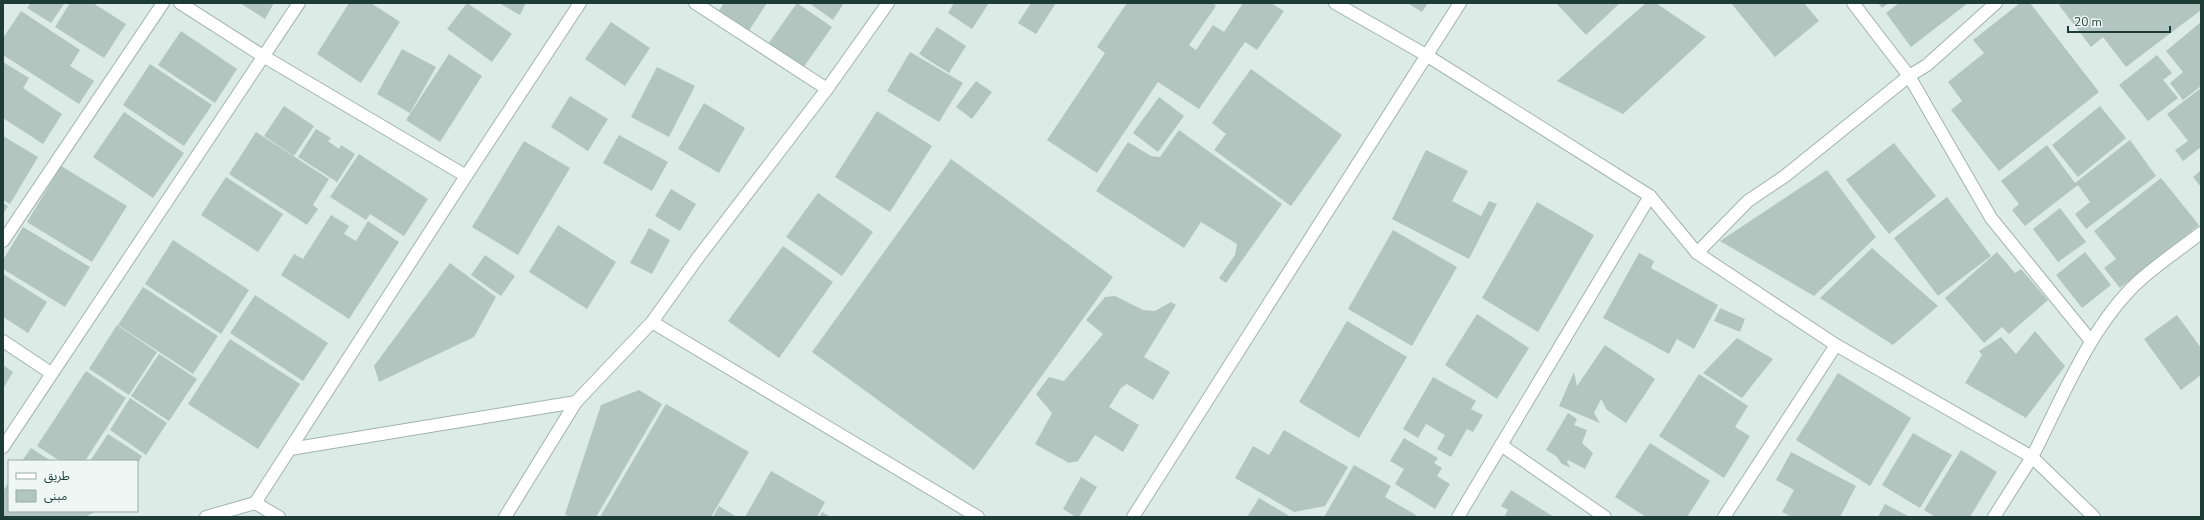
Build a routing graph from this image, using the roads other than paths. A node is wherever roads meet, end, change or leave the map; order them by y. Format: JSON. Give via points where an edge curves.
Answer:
{"nodes":[{"id":1,"x":164,"y":3,"type":"edge"},
{"id":2,"x":180,"y":3,"type":"edge"},
{"id":3,"x":299,"y":3,"type":"edge"},
{"id":4,"x":580,"y":3,"type":"edge"},
{"id":5,"x":695,"y":3,"type":"edge"},
{"id":6,"x":888,"y":3,"type":"edge"},
{"id":7,"x":1335,"y":3,"type":"edge"},
{"id":8,"x":1460,"y":3,"type":"edge"},
{"id":9,"x":1853,"y":3,"type":"edge"},
{"id":10,"x":1996,"y":3,"type":"edge"},
{"id":11,"x":1426,"y":55,"type":"junction"},
{"id":12,"x":263,"y":56,"type":"junction"},
{"id":13,"x":1909,"y":76,"type":"junction"},
{"id":14,"x":827,"y":89,"type":"junction"},
{"id":15,"x":466,"y":176,"type":"junction"},
{"id":16,"x":1650,"y":196,"type":"junction"},
{"id":17,"x":2201,"y":233,"type":"edge"},
{"id":18,"x":3,"y":241,"type":"edge"},
{"id":19,"x":1697,"y":252,"type":"junction"},
{"id":20,"x":652,"y":322,"type":"junction"},
{"id":21,"x":3,"y":341,"type":"edge"},
{"id":22,"x":2092,"y":341,"type":"junction"},
{"id":23,"x":1836,"y":345,"type":"junction"},
{"id":24,"x":51,"y":373,"type":"junction"},
{"id":25,"x":576,"y":402,"type":"junction"},
{"id":26,"x":1501,"y":445,"type":"junction"},
{"id":27,"x":3,"y":447,"type":"edge"},
{"id":28,"x":290,"y":449,"type":"junction"},
{"id":29,"x":2032,"y":457,"type":"junction"},
{"id":30,"x":255,"y":503,"type":"junction"},
{"id":31,"x":206,"y":517,"type":"edge"},
{"id":32,"x":279,"y":517,"type":"edge"},
{"id":33,"x":505,"y":517,"type":"edge"},
{"id":34,"x":978,"y":517,"type":"edge"},
{"id":35,"x":1133,"y":517,"type":"edge"},
{"id":36,"x":1458,"y":517,"type":"edge"},
{"id":37,"x":1606,"y":517,"type":"edge"},
{"id":38,"x":1724,"y":517,"type":"edge"},
{"id":39,"x":1994,"y":517,"type":"edge"},
{"id":40,"x":2094,"y":517,"type":"edge"}],
"edges":[{"from":1,"to":18,"type":"street"},
{"from":2,"to":12,"type":"street"},
{"from":3,"to":12,"type":"street"},
{"from":4,"to":15,"type":"street"},
{"from":5,"to":14,"type":"street"},
{"from":6,"to":14,"type":"street"},
{"from":7,"to":11,"type":"street"},
{"from":8,"to":11,"type":"street"},
{"from":9,"to":13,"type":"street"},
{"from":10,"to":13,"type":"street","via":[[1927,65]]},
{"from":11,"to":16,"type":"street"},
{"from":11,"to":35,"type":"street"},
{"from":12,"to":15,"type":"street"},
{"from":12,"to":24,"type":"street"},
{"from":13,"to":19,"type":"street","via":[[1785,176],[1748,201]]},
{"from":13,"to":22,"type":"street","via":[[1991,218]]},
{"from":14,"to":20,"type":"street","via":[[696,259]]},
{"from":15,"to":28,"type":"street"},
{"from":16,"to":19,"type":"street"},
{"from":16,"to":26,"type":"street"},
{"from":17,"to":22,"type":"street","via":[[2138,282]]},
{"from":19,"to":23,"type":"street"},
{"from":20,"to":25,"type":"street"},
{"from":20,"to":34,"type":"street"},
{"from":21,"to":24,"type":"street"},
{"from":22,"to":29,"type":"street"},
{"from":23,"to":29,"type":"street"},
{"from":23,"to":38,"type":"street"},
{"from":24,"to":27,"type":"street"},
{"from":25,"to":28,"type":"street"},
{"from":25,"to":33,"type":"street"},
{"from":26,"to":36,"type":"street"},
{"from":26,"to":37,"type":"street"},
{"from":28,"to":30,"type":"street"},
{"from":29,"to":39,"type":"street"},
{"from":29,"to":40,"type":"street"},
{"from":30,"to":31,"type":"street"},
{"from":30,"to":32,"type":"street"}]}
